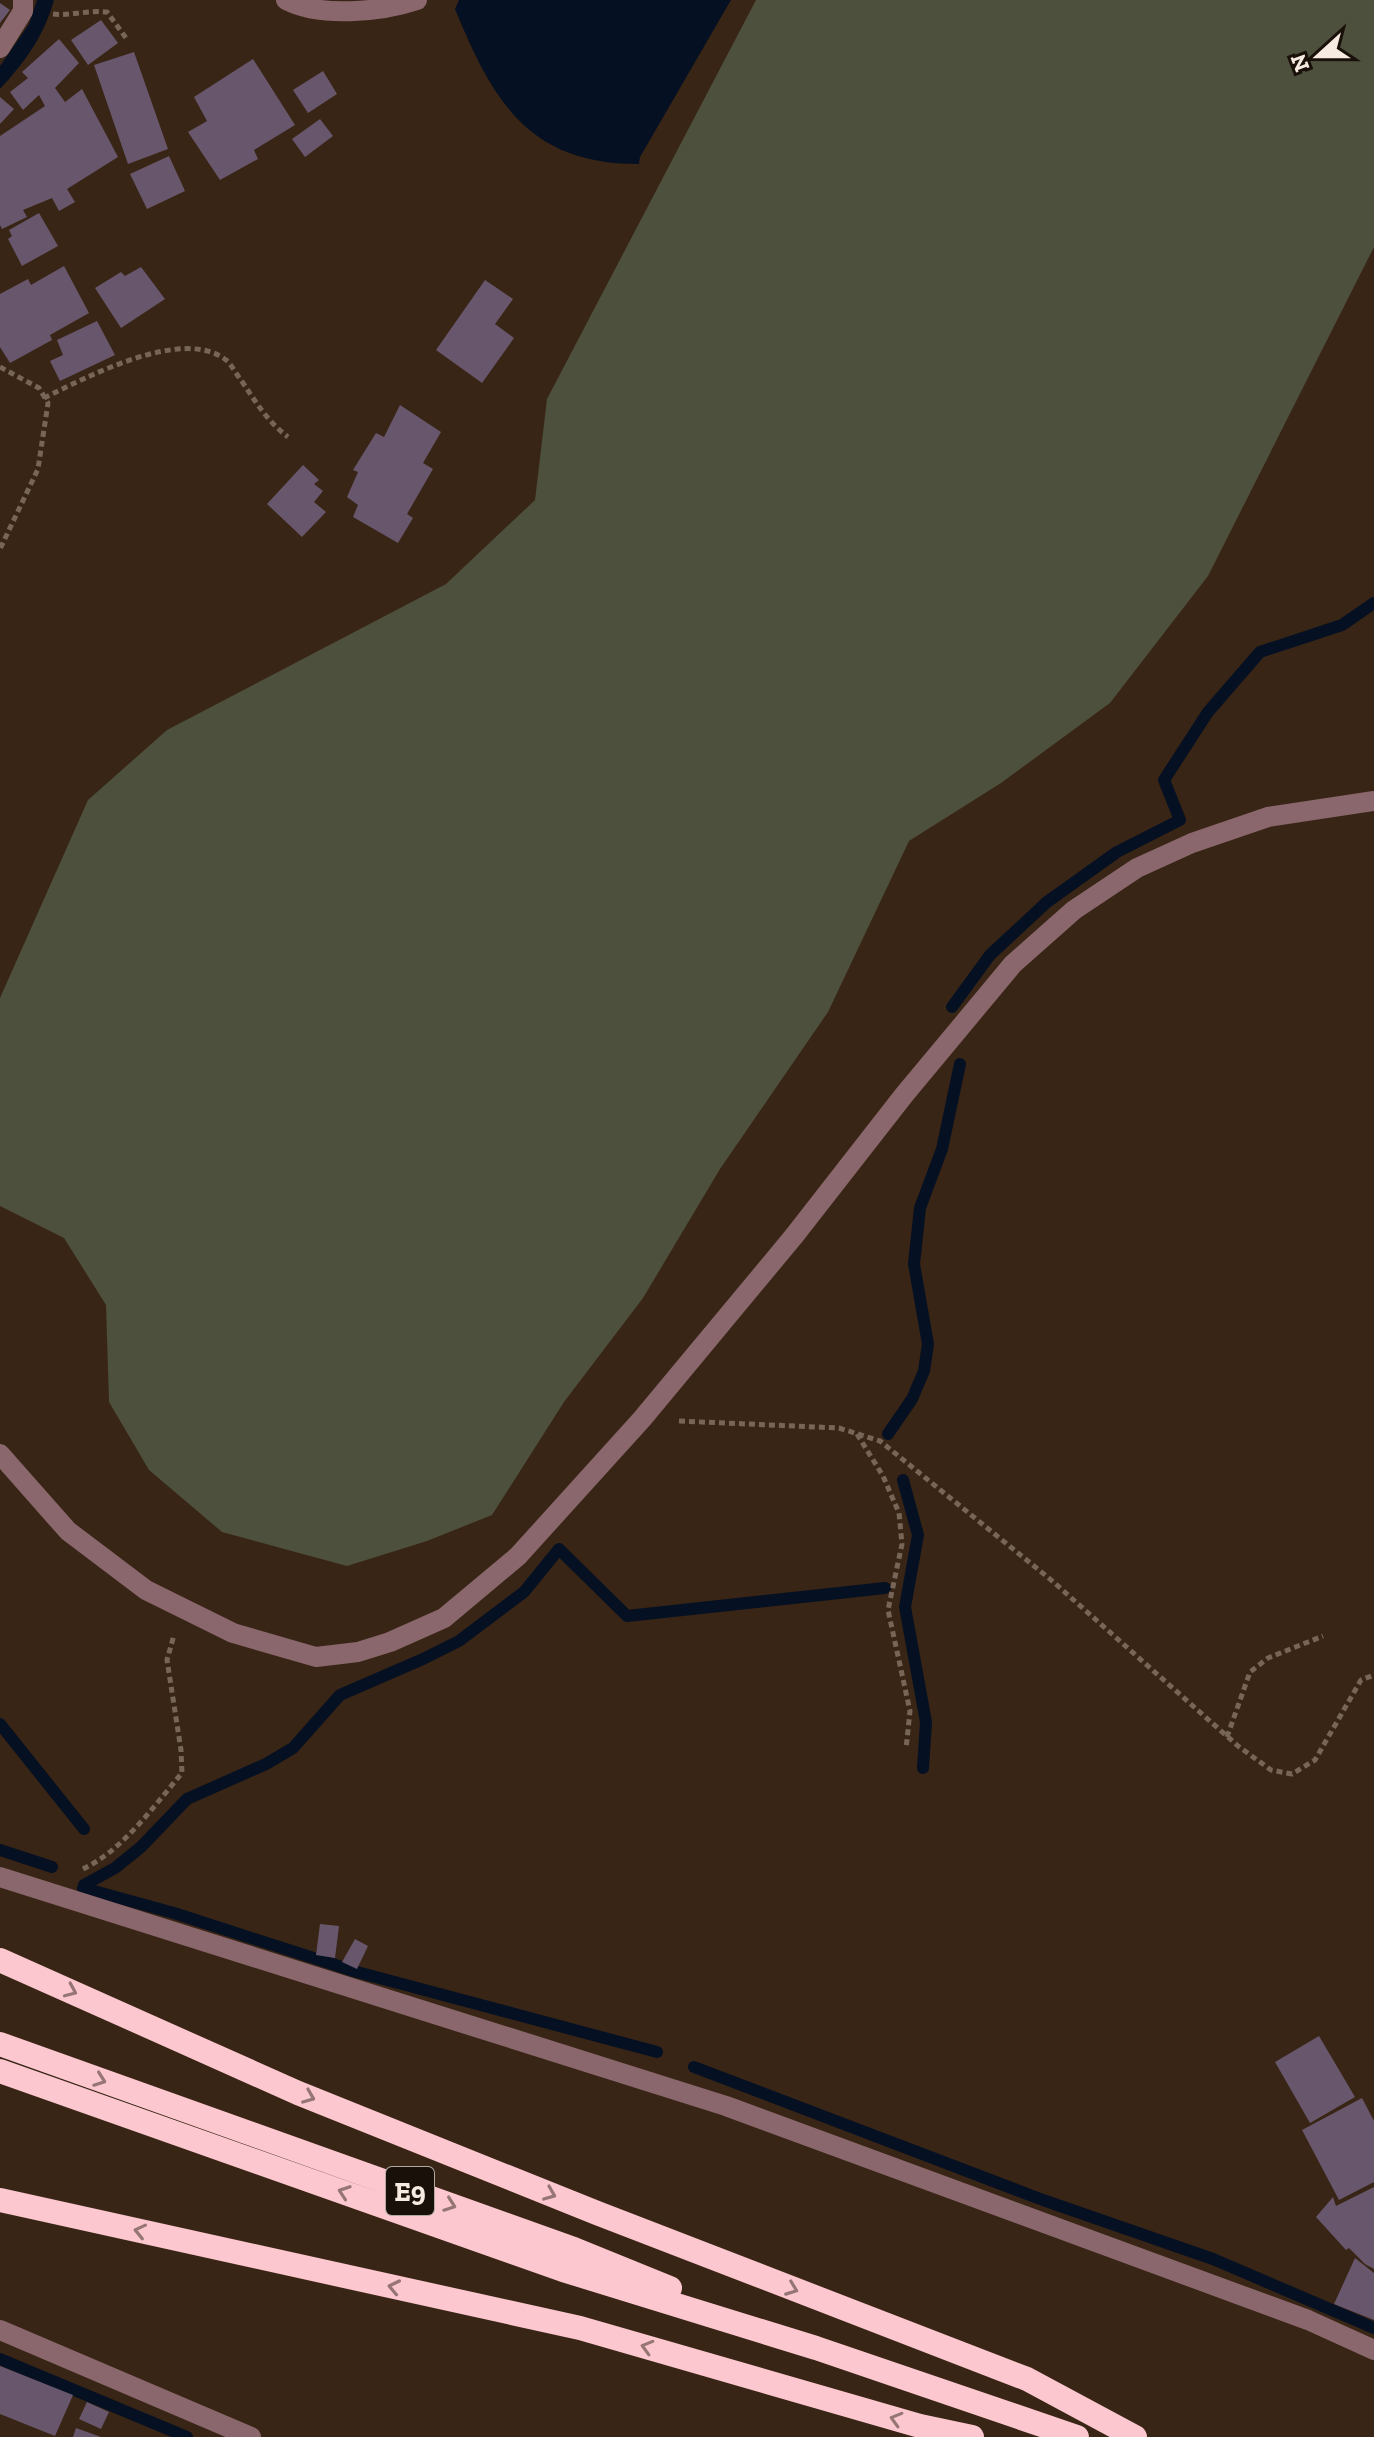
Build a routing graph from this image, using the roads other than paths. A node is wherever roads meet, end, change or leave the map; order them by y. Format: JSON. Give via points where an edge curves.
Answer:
{"nodes":[{"id":1,"x":286,"y":0,"type":"edge"},
{"id":2,"x":417,"y":0,"type":"edge"},
{"id":3,"x":23,"y":6,"type":"edge"},
{"id":4,"x":0,"y":48,"type":"edge"},
{"id":5,"x":1374,"y":801,"type":"edge"},
{"id":6,"x":0,"y":1454,"type":"edge"},
{"id":7,"x":0,"y":1877,"type":"edge"},
{"id":8,"x":0,"y":1960,"type":"edge"},
{"id":9,"x":0,"y":2044,"type":"edge"},
{"id":10,"x":0,"y":2071,"type":"edge"},
{"id":11,"x":0,"y":2200,"type":"edge"},
{"id":12,"x":0,"y":2330,"type":"edge"},
{"id":13,"x":816,"y":2348,"type":"junction"},
{"id":14,"x":1374,"y":2350,"type":"edge"},
{"id":15,"x":251,"y":2437,"type":"edge"},
{"id":16,"x":972,"y":2437,"type":"edge"},
{"id":17,"x":1077,"y":2437,"type":"edge"},
{"id":18,"x":1135,"y":2437,"type":"edge"}],
"edges":[{"from":1,"to":2,"type":"street","via":[[321,12],[396,7]]},
{"from":3,"to":4,"type":"street"},
{"from":5,"to":6,"type":"street","via":[[1268,817],[1192,843],[1137,868],[1074,910],[1013,964],[642,1419],[518,1556],[444,1618],[358,1652],[316,1657],[233,1633],[146,1590],[68,1531]]},
{"from":7,"to":14,"type":"street","via":[[726,2106],[1308,2320]]},
{"from":8,"to":18,"type":"highway","one_way":true,"via":[[298,2093],[1027,2379]]},
{"from":9,"to":13,"type":"highway","number":"E9","one_way":true,"via":[[574,2249]]},
{"from":13,"to":10,"type":"highway","number":"E9","one_way":true,"via":[[563,2270]]},
{"from":16,"to":11,"type":"highway","one_way":true,"via":[[580,2328]]},
{"from":12,"to":15,"type":"street"},
{"from":13,"to":17,"type":"highway","number":"E9"}]}
